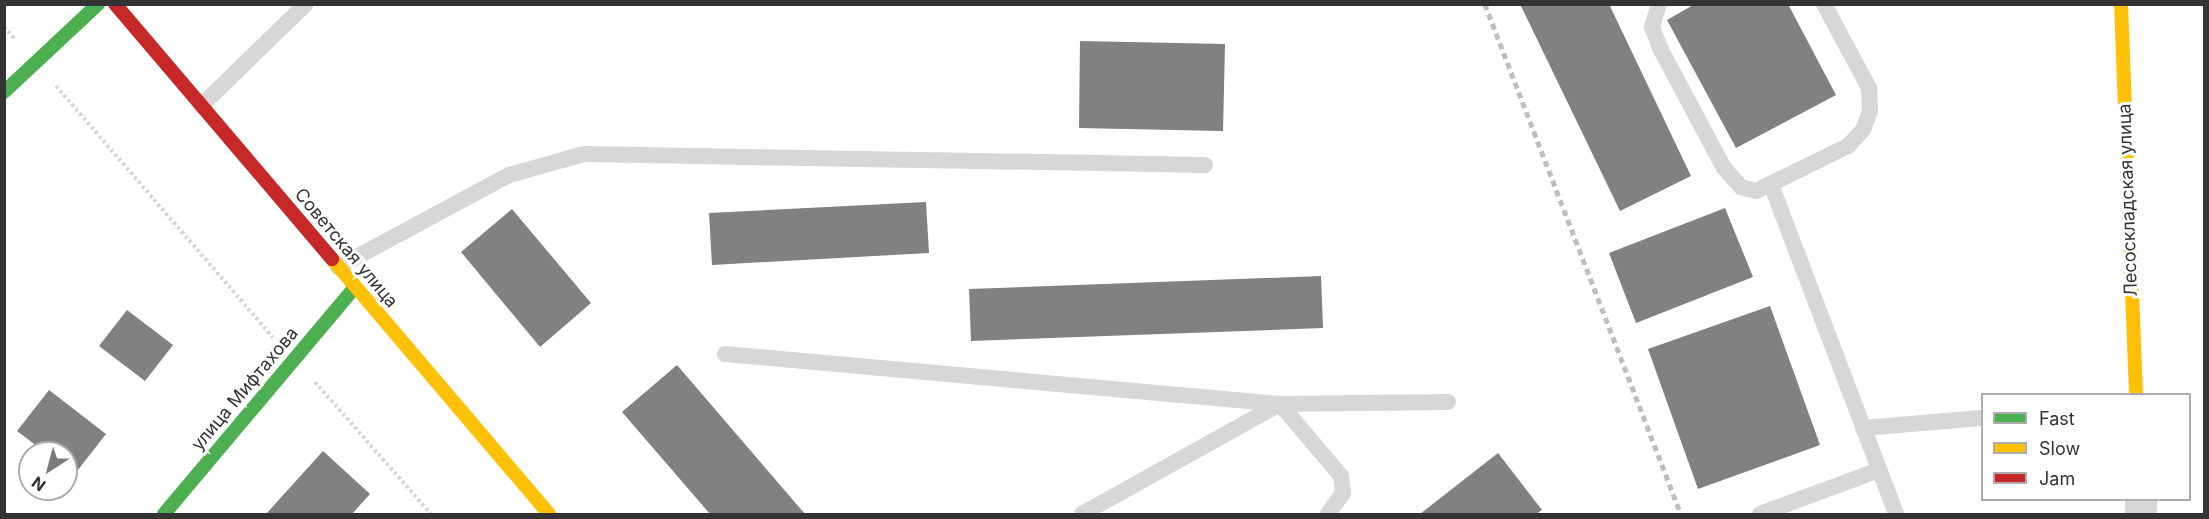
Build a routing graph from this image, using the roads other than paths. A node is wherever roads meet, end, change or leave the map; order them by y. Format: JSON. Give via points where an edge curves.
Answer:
{"nodes":[{"id":1,"x":98,"y":4,"type":"edge"},
{"id":2,"x":115,"y":4,"type":"edge"},
{"id":3,"x":306,"y":4,"type":"edge"},
{"id":4,"x":1659,"y":4,"type":"edge"},
{"id":5,"x":1824,"y":4,"type":"edge"},
{"id":6,"x":2121,"y":4,"type":"edge"},
{"id":7,"x":4,"y":92,"type":"edge"},
{"id":8,"x":201,"y":106,"type":"junction"},
{"id":9,"x":1205,"y":165,"type":"dead end"},
{"id":10,"x":1772,"y":187,"type":"junction"},
{"id":11,"x":338,"y":267,"type":"junction"},
{"id":12,"x":355,"y":287,"type":"junction"},
{"id":13,"x":725,"y":354,"type":"dead end"},
{"id":14,"x":2136,"y":393,"type":"edge"},
{"id":15,"x":1449,"y":402,"type":"dead end"},
{"id":16,"x":1280,"y":404,"type":"junction"},
{"id":17,"x":1981,"y":418,"type":"edge"},
{"id":18,"x":1863,"y":428,"type":"junction"},
{"id":19,"x":1879,"y":470,"type":"junction"},
{"id":20,"x":164,"y":514,"type":"edge"},
{"id":21,"x":549,"y":514,"type":"edge"},
{"id":22,"x":1082,"y":514,"type":"edge"},
{"id":23,"x":1328,"y":514,"type":"edge"},
{"id":24,"x":1760,"y":514,"type":"edge"},
{"id":25,"x":1896,"y":514,"type":"edge"}],
"edges":[{"from":1,"to":7,"type":"street"},
{"from":2,"to":8,"type":"street","name":"Советская улица"},
{"from":3,"to":8,"type":"lane"},
{"from":4,"to":10,"type":"lane","via":[[1652,27],[1661,50],[1724,168],[1741,187]]},
{"from":5,"to":10,"type":"lane","via":[[1869,88],[1870,111],[1863,130],[1848,146]]},
{"from":6,"to":14,"type":"street","name":"Лесоскладская улица"},
{"from":8,"to":11,"type":"street","name":"Советская улица"},
{"from":9,"to":11,"type":"lane","via":[[584,153],[508,175]]},
{"from":10,"to":18,"type":"lane"},
{"from":11,"to":12,"type":"street","name":"Советская улица"},
{"from":12,"to":20,"type":"street","name":"улица Мифтахова"},
{"from":12,"to":21,"type":"street","name":"Советская улица"},
{"from":13,"to":16,"type":"lane"},
{"from":15,"to":16,"type":"lane"},
{"from":16,"to":22,"type":"lane"},
{"from":16,"to":23,"type":"lane","via":[[1341,476],[1343,493]]},
{"from":17,"to":18,"type":"lane"},
{"from":18,"to":19,"type":"lane"},
{"from":19,"to":24,"type":"lane"},
{"from":19,"to":25,"type":"lane"}]}
